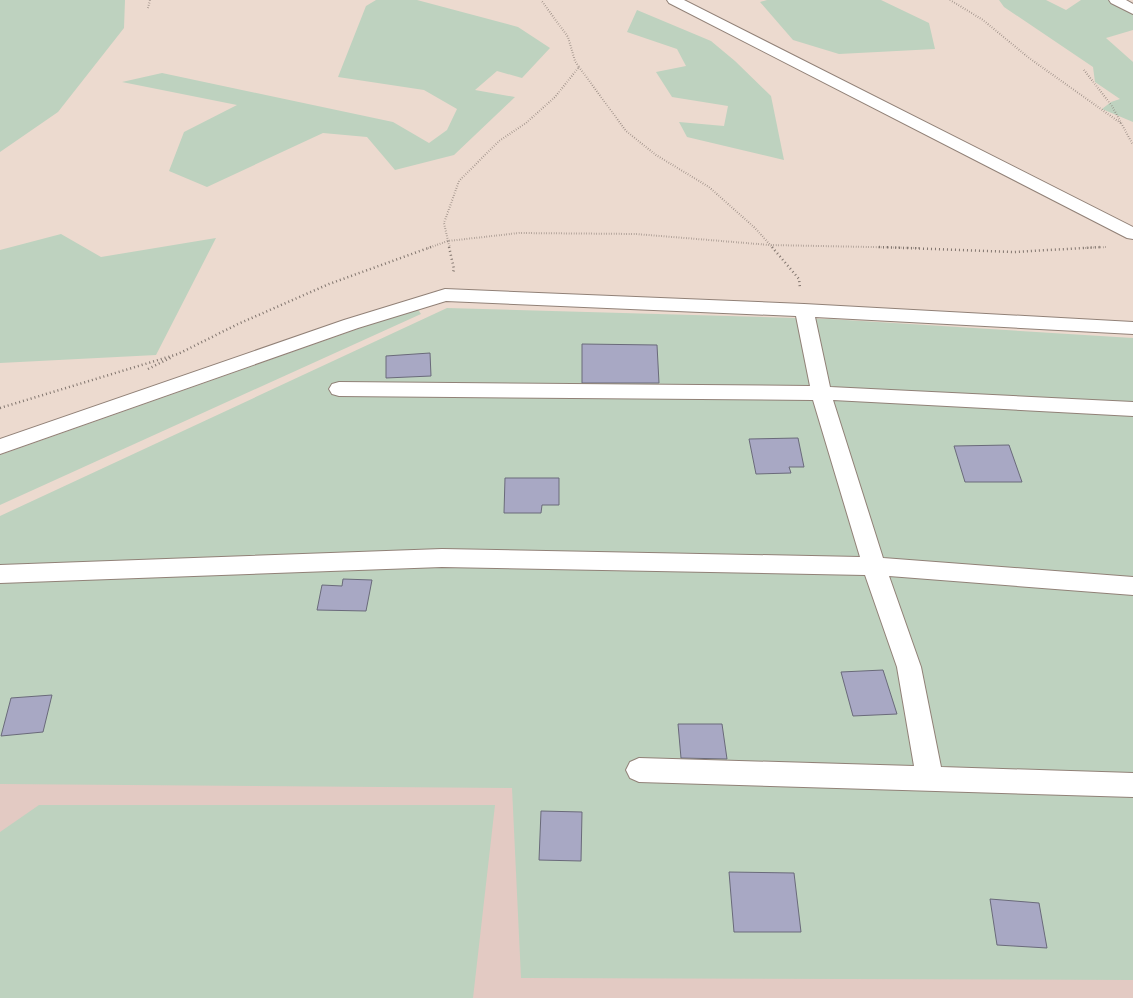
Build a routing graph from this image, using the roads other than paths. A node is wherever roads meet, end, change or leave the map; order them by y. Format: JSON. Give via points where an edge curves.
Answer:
{"nodes":[{"id":1,"x":674,"y":0,"type":"edge"},
{"id":2,"x":1116,"y":0,"type":"edge"},
{"id":3,"x":1133,"y":10,"type":"edge"},
{"id":4,"x":1133,"y":234,"type":"edge"},
{"id":5,"x":804,"y":310,"type":"junction"},
{"id":6,"x":1133,"y":328,"type":"edge"},
{"id":7,"x":339,"y":389,"type":"dead end"},
{"id":8,"x":821,"y":393,"type":"junction"},
{"id":9,"x":1133,"y":409,"type":"edge"},
{"id":10,"x":0,"y":447,"type":"edge"},
{"id":11,"x":874,"y":566,"type":"junction"},
{"id":12,"x":0,"y":574,"type":"edge"},
{"id":13,"x":1133,"y":586,"type":"edge"},
{"id":14,"x":639,"y":770,"type":"dead end"},
{"id":15,"x":930,"y":779,"type":"junction"},
{"id":16,"x":1133,"y":785,"type":"edge"}],
"edges":[{"from":1,"to":4,"type":"street"},
{"from":2,"to":3,"type":"street"},
{"from":5,"to":6,"type":"street"},
{"from":5,"to":8,"type":"street"},
{"from":5,"to":10,"type":"street","via":[[445,295],[351,324]]},
{"from":7,"to":8,"type":"street"},
{"from":8,"to":9,"type":"street"},
{"from":8,"to":11,"type":"street"},
{"from":11,"to":12,"type":"street","via":[[442,558]]},
{"from":11,"to":13,"type":"street"},
{"from":11,"to":15,"type":"street","via":[[909,667]]},
{"from":14,"to":15,"type":"street"},
{"from":15,"to":16,"type":"street"}]}
